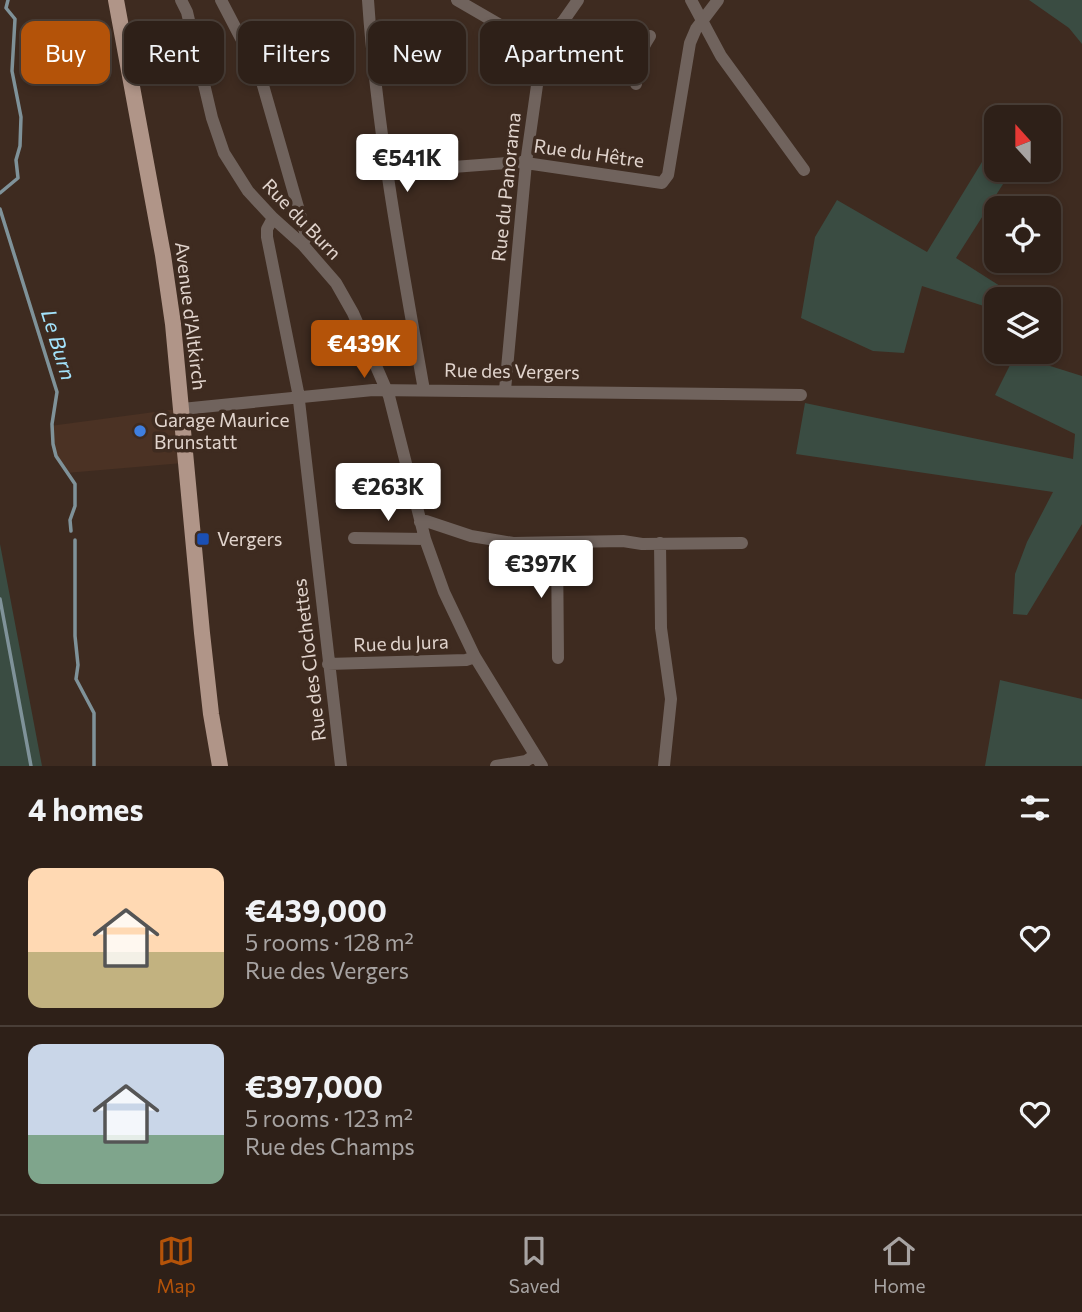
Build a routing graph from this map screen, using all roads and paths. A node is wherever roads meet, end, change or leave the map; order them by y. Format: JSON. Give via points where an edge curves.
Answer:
{"nodes":[{"id":1,"x":116,"y":0,"type":"edge"},
{"id":2,"x":181,"y":0,"type":"edge"},
{"id":3,"x":221,"y":0,"type":"edge"},
{"id":4,"x":368,"y":0,"type":"edge"},
{"id":5,"x":458,"y":0,"type":"edge"},
{"id":6,"x":578,"y":0,"type":"edge"},
{"id":7,"x":691,"y":0,"type":"edge"},
{"id":8,"x":718,"y":0,"type":"edge"},
{"id":9,"x":494,"y":21,"type":"edge"},
{"id":10,"x":563,"y":21,"type":"edge"},
{"id":11,"x":702,"y":21,"type":"junction"},
{"id":12,"x":650,"y":36,"type":"dead end"},
{"id":13,"x":648,"y":39,"type":"edge"},
{"id":14,"x":538,"y":84,"type":"edge"},
{"id":15,"x":526,"y":163,"type":"junction"},
{"id":16,"x":804,"y":170,"type":"dead end"},
{"id":17,"x":386,"y":172,"type":"junction"},
{"id":18,"x":273,"y":218,"type":"junction"},
{"id":19,"x":303,"y":245,"type":"junction"},
{"id":20,"x":424,"y":390,"type":"junction"},
{"id":21,"x":505,"y":390,"type":"junction"},
{"id":22,"x":387,"y":391,"type":"junction"},
{"id":23,"x":801,"y":395,"type":"dead end"},
{"id":24,"x":299,"y":398,"type":"junction"},
{"id":25,"x":182,"y":409,"type":"junction"},
{"id":26,"x":420,"y":522,"type":"junction"},
{"id":27,"x":354,"y":538,"type":"dead end"},
{"id":28,"x":425,"y":538,"type":"junction"},
{"id":29,"x":557,"y":543,"type":"junction"},
{"id":30,"x":660,"y":543,"type":"junction"},
{"id":31,"x":742,"y":543,"type":"dead end"},
{"id":32,"x":475,"y":657,"type":"junction"},
{"id":33,"x":558,"y":658,"type":"dead end"},
{"id":34,"x":328,"y":664,"type":"junction"},
{"id":35,"x":539,"y":761,"type":"edge"},
{"id":36,"x":220,"y":766,"type":"edge"},
{"id":37,"x":341,"y":766,"type":"edge"},
{"id":38,"x":496,"y":766,"type":"edge"},
{"id":39,"x":664,"y":766,"type":"edge"}],
"edges":[{"from":1,"to":25,"type":"main road","name":"Avenue d'Altkirch","via":[[163,256]]},
{"from":2,"to":18,"type":"street","name":"Rue du Burn","via":[[224,153],[248,191]]},
{"from":3,"to":19,"type":"street","via":[[260,75],[306,235]]},
{"from":4,"to":17,"type":"street"},
{"from":5,"to":9,"type":"street"},
{"from":6,"to":10,"type":"street","name":"Rue du Panorama"},
{"from":7,"to":11,"type":"street"},
{"from":8,"to":11,"type":"street"},
{"from":11,"to":15,"type":"street","name":"Rue du Hêtre","via":[[690,43],[668,175],[662,183]]},
{"from":11,"to":16,"type":"street","via":[[721,56]]},
{"from":12,"to":13,"type":"street"},
{"from":14,"to":15,"type":"street","name":"Rue du Panorama"},
{"from":15,"to":17,"type":"street","name":"Rue du Hêtre"},
{"from":15,"to":21,"type":"street","name":"Rue du Panorama"},
{"from":17,"to":20,"type":"street"},
{"from":18,"to":19,"type":"street","name":"Rue du Burn"},
{"from":18,"to":24,"type":"street","name":"Rue des Clochettes","via":[[267,237]]},
{"from":19,"to":22,"type":"street","name":"Rue du Burn","via":[[336,283]]},
{"from":20,"to":21,"type":"street","name":"Rue des Vergers"},
{"from":20,"to":22,"type":"street","name":"Rue des Vergers"},
{"from":21,"to":23,"type":"street","name":"Rue des Vergers"},
{"from":22,"to":24,"type":"street","name":"Rue des Vergers"},
{"from":22,"to":26,"type":"street","name":"Rue du Burn"},
{"from":24,"to":25,"type":"street","name":"Rue des Vergers"},
{"from":24,"to":34,"type":"street","name":"Rue des Clochettes"},
{"from":25,"to":36,"type":"main road","name":"Avenue d'Altkirch","via":[[203,647]]},
{"from":26,"to":28,"type":"street","name":"Rue du Burn"},
{"from":26,"to":29,"type":"street","via":[[498,542]]},
{"from":27,"to":28,"type":"street"},
{"from":28,"to":32,"type":"street","name":"Rue du Burn"},
{"from":29,"to":30,"type":"street"},
{"from":29,"to":33,"type":"street"},
{"from":30,"to":31,"type":"street"},
{"from":30,"to":39,"type":"street","via":[[661,628],[671,699]]},
{"from":32,"to":34,"type":"street","name":"Rue du Jura"},
{"from":32,"to":35,"type":"street","name":"Rue du Burn"},
{"from":34,"to":37,"type":"street","name":"Rue des Clochettes"},
{"from":35,"to":38,"type":"street"}]}
